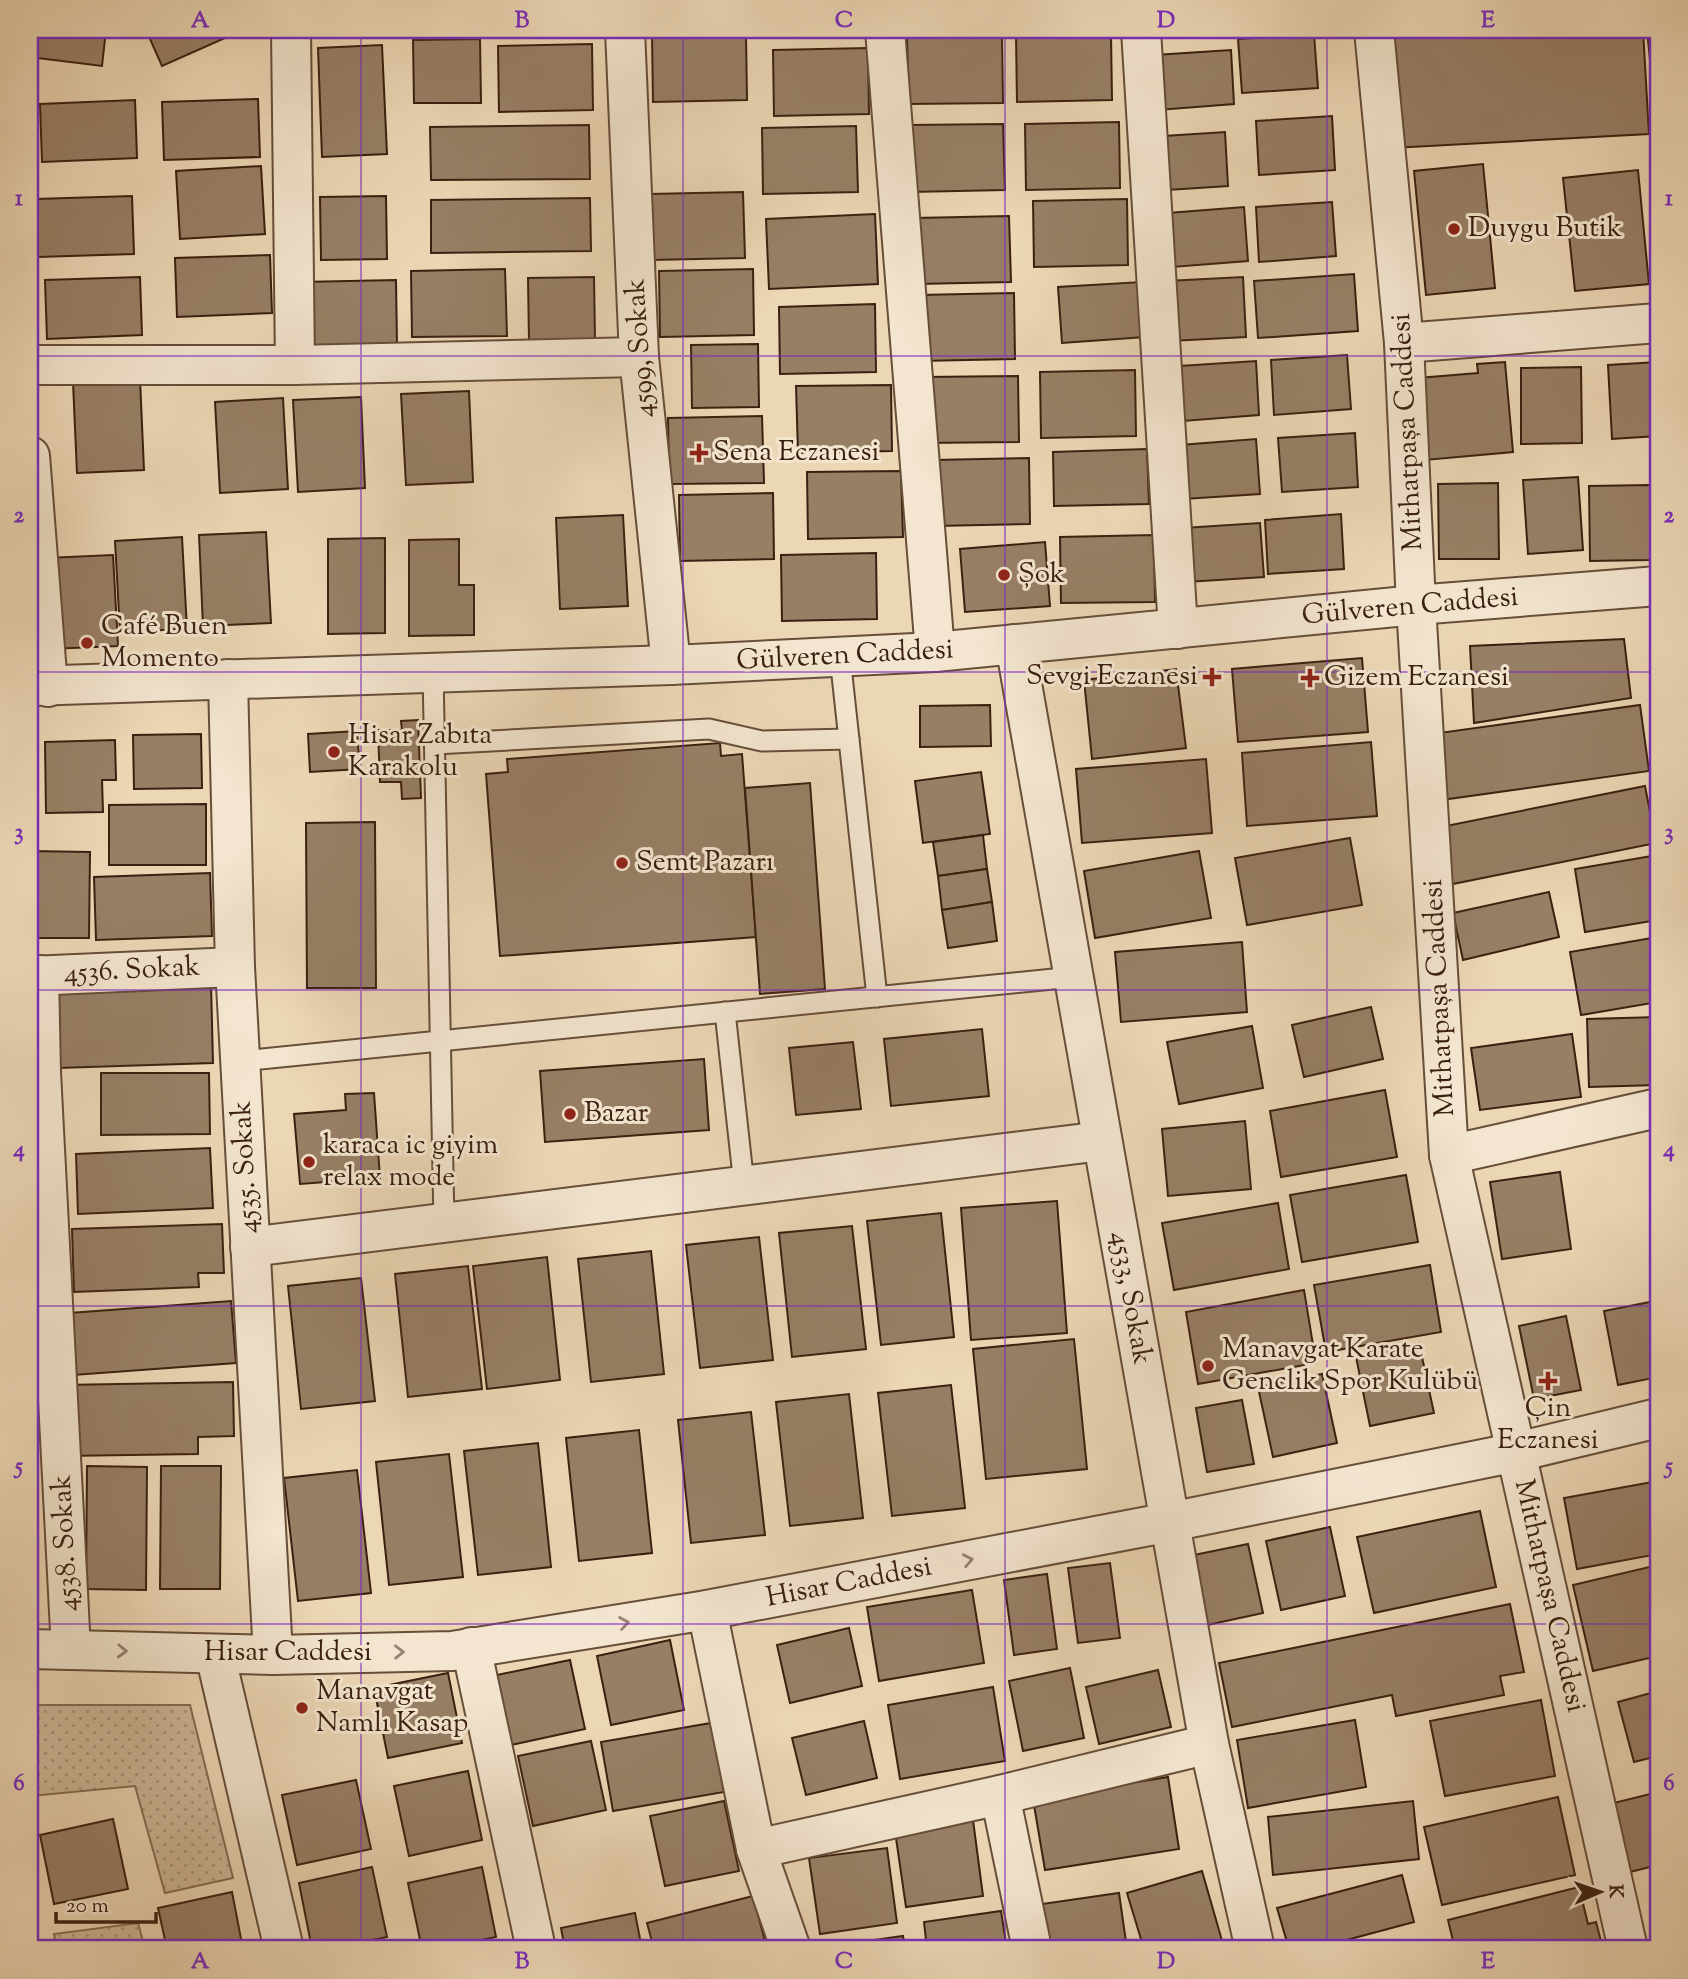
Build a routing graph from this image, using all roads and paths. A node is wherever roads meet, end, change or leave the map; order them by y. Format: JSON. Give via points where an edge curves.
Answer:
{"nodes":[{"id":1,"x":291,"y":30,"type":"edge"},
{"id":2,"x":625,"y":30,"type":"edge"},
{"id":3,"x":885,"y":30,"type":"edge"},
{"id":4,"x":1141,"y":30,"type":"edge"},
{"id":5,"x":1374,"y":30,"type":"edge"},
{"id":6,"x":1658,"y":323,"type":"edge"},
{"id":7,"x":1404,"y":343,"type":"junction"},
{"id":8,"x":639,"y":357,"type":"junction"},
{"id":9,"x":30,"y":365,"type":"edge"},
{"id":10,"x":295,"y":365,"type":"junction"},
{"id":11,"x":30,"y":456,"type":"edge"},
{"id":12,"x":1658,"y":586,"type":"edge"},
{"id":13,"x":1416,"y":605,"type":"junction"},
{"id":14,"x":1178,"y":629,"type":"junction"},
{"id":15,"x":1015,"y":645,"type":"junction"},
{"id":16,"x":935,"y":652,"type":"junction"},
{"id":17,"x":840,"y":657,"type":"junction"},
{"id":18,"x":671,"y":664,"type":"junction"},
{"id":19,"x":433,"y":672,"type":"junction"},
{"id":20,"x":228,"y":679,"type":"junction"},
{"id":21,"x":39,"y":687,"type":"edge"},
{"id":22,"x":849,"y":738,"type":"junction"},
{"id":23,"x":435,"y":744,"type":"junction"},
{"id":24,"x":235,"y":967,"type":"junction"},
{"id":25,"x":34,"y":975,"type":"edge"},
{"id":26,"x":1073,"y":977,"type":"junction"},
{"id":27,"x":877,"y":997,"type":"junction"},
{"id":28,"x":725,"y":1012,"type":"junction"},
{"id":29,"x":440,"y":1041,"type":"junction"},
{"id":30,"x":241,"y":1061,"type":"junction"},
{"id":31,"x":35,"y":1072,"type":"edge"},
{"id":32,"x":1658,"y":1108,"type":"edge"},
{"id":33,"x":1102,"y":1141,"type":"junction"},
{"id":34,"x":1449,"y":1155,"type":"junction"},
{"id":35,"x":744,"y":1185,"type":"junction"},
{"id":36,"x":443,"y":1223,"type":"junction"},
{"id":37,"x":250,"y":1247,"type":"junction"},
{"id":38,"x":1658,"y":1418,"type":"edge"},
{"id":39,"x":1517,"y":1452,"type":"junction"},
{"id":40,"x":1170,"y":1522,"type":"junction"},
{"id":41,"x":707,"y":1610,"type":"junction"},
{"id":42,"x":471,"y":1647,"type":"junction"},
{"id":43,"x":30,"y":1649,"type":"edge"},
{"id":44,"x":71,"y":1650,"type":"junction"},
{"id":45,"x":215,"y":1654,"type":"junction"},
{"id":46,"x":272,"y":1655,"type":"junction"},
{"id":47,"x":1209,"y":1744,"type":"junction"},
{"id":48,"x":1000,"y":1795,"type":"junction"},
{"id":49,"x":756,"y":1849,"type":"junction"},
{"id":50,"x":284,"y":1949,"type":"edge"},
{"id":51,"x":536,"y":1949,"type":"edge"},
{"id":52,"x":791,"y":1949,"type":"edge"},
{"id":53,"x":1032,"y":1949,"type":"edge"},
{"id":54,"x":1255,"y":1949,"type":"edge"},
{"id":55,"x":1628,"y":1949,"type":"edge"}],
"edges":[{"from":1,"to":10,"type":"street"},
{"from":2,"to":8,"type":"street","name":"4599, Sokak"},
{"from":3,"to":16,"type":"street"},
{"from":4,"to":14,"type":"street"},
{"from":5,"to":7,"type":"street","name":"Mithatpaşa Caddesi"},
{"from":6,"to":7,"type":"street"},
{"from":7,"to":13,"type":"street","name":"Mithatpaşa Caddesi"},
{"from":8,"to":10,"type":"street"},
{"from":8,"to":18,"type":"street","name":"4599, Sokak"},
{"from":9,"to":10,"type":"street"},
{"from":11,"to":21,"type":"street"},
{"from":12,"to":13,"type":"street","name":"Gülveren Caddesi"},
{"from":13,"to":14,"type":"street","name":"Gülveren Caddesi"},
{"from":13,"to":34,"type":"street","name":"Mithatpaşa Caddesi"},
{"from":14,"to":15,"type":"street","name":"Gülveren Caddesi"},
{"from":15,"to":16,"type":"street","name":"Gülveren Caddesi"},
{"from":15,"to":26,"type":"street","name":"4533, Sokak"},
{"from":16,"to":17,"type":"street","name":"Gülveren Caddesi"},
{"from":17,"to":18,"type":"street","name":"Gülveren Caddesi"},
{"from":17,"to":22,"type":"lane"},
{"from":18,"to":19,"type":"street","name":"Gülveren Caddesi"},
{"from":19,"to":20,"type":"street","name":"Gülveren Caddesi"},
{"from":19,"to":23,"type":"lane"},
{"from":20,"to":21,"type":"street","name":"Gülveren Caddesi"},
{"from":20,"to":24,"type":"street","name":"4535. Sokak"},
{"from":22,"to":23,"type":"lane","via":[[762,741],[709,729]]},
{"from":22,"to":27,"type":"lane"},
{"from":23,"to":29,"type":"lane"},
{"from":24,"to":25,"type":"street","name":"4536. Sokak"},
{"from":24,"to":30,"type":"street","name":"4535. Sokak"},
{"from":25,"to":31,"type":"street","name":"4538. Sokak"},
{"from":26,"to":27,"type":"lane"},
{"from":26,"to":33,"type":"street","name":"4533, Sokak"},
{"from":27,"to":28,"type":"lane"},
{"from":28,"to":29,"type":"lane"},
{"from":28,"to":35,"type":"lane"},
{"from":29,"to":30,"type":"lane"},
{"from":29,"to":36,"type":"lane"},
{"from":30,"to":37,"type":"street","name":"4535. Sokak"},
{"from":31,"to":44,"type":"street","name":"4538. Sokak"},
{"from":32,"to":34,"type":"street"},
{"from":33,"to":35,"type":"street"},
{"from":33,"to":40,"type":"street","name":"4533, Sokak"},
{"from":34,"to":39,"type":"street","name":"Mithatpaşa Caddesi"},
{"from":35,"to":36,"type":"street"},
{"from":36,"to":37,"type":"street"},
{"from":37,"to":46,"type":"street","name":"4535. Sokak"},
{"from":38,"to":39,"type":"street","name":"Hisar Caddesi"},
{"from":39,"to":40,"type":"street","name":"Hisar Caddesi"},
{"from":39,"to":55,"type":"street","name":"Mithatpaşa Caddesi"},
{"from":41,"to":40,"type":"street","name":"Hisar Caddesi","one_way":true},
{"from":40,"to":47,"type":"street","name":"4533, Sokak"},
{"from":42,"to":41,"type":"street","name":"Hisar Caddesi","one_way":true},
{"from":41,"to":49,"type":"street"},
{"from":46,"to":42,"type":"street","name":"Hisar Caddesi","one_way":true},
{"from":42,"to":51,"type":"street"},
{"from":43,"to":44,"type":"street","name":"Hisar Caddesi"},
{"from":44,"to":45,"type":"street","name":"Hisar Caddesi","one_way":true},
{"from":45,"to":46,"type":"street","name":"Hisar Caddesi"},
{"from":45,"to":50,"type":"street"},
{"from":47,"to":48,"type":"street"},
{"from":47,"to":54,"type":"street","name":"4533, Sokak"},
{"from":48,"to":49,"type":"street"},
{"from":48,"to":53,"type":"street"},
{"from":49,"to":52,"type":"street"}]}
